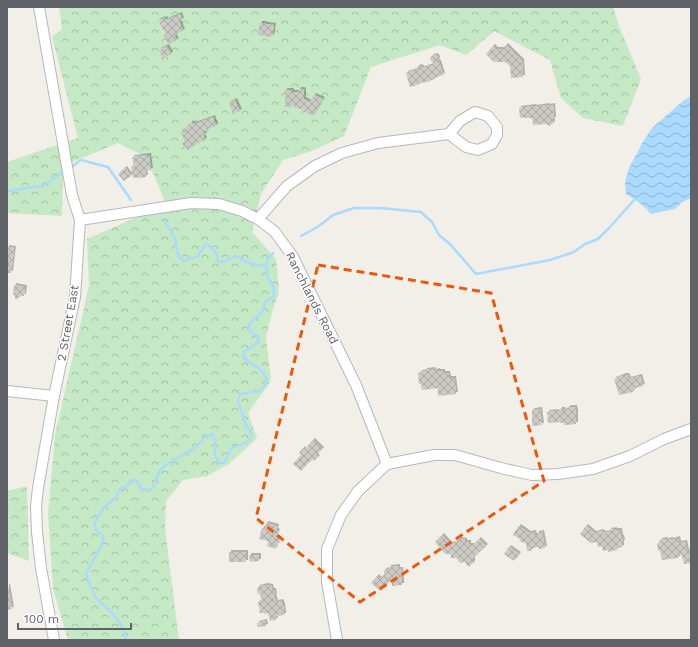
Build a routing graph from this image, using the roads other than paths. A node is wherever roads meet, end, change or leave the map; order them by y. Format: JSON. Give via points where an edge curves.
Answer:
{"nodes":[{"id":1,"x":39,"y":7,"type":"edge"},
{"id":2,"x":449,"y":134,"type":"junction"},
{"id":3,"x":258,"y":219,"type":"junction"},
{"id":4,"x":80,"y":220,"type":"junction"},
{"id":5,"x":7,"y":391,"type":"edge"},
{"id":6,"x":54,"y":396,"type":"junction"},
{"id":7,"x":691,"y":429,"type":"edge"},
{"id":8,"x":387,"y":464,"type":"junction"},
{"id":9,"x":54,"y":640,"type":"edge"},
{"id":10,"x":337,"y":640,"type":"edge"}],
"edges":[{"from":1,"to":4,"type":"street","name":"2 Street East","via":[[72,195]]},
{"from":2,"to":2,"type":"street","via":[[466,147],[478,150],[492,144],[497,135],[497,127],[488,116],[475,112],[460,121]]},
{"from":2,"to":3,"type":"street","via":[[378,143],[342,153],[315,166],[287,186]]},
{"from":3,"to":4,"type":"street","name":"Ranchlands Road","via":[[219,204],[191,203]]},
{"from":3,"to":8,"type":"street","name":"Ranchlands Road","via":[[275,232],[293,257],[356,385]]},
{"from":4,"to":6,"type":"street","name":"2 Street East","via":[[75,297]]},
{"from":5,"to":6,"type":"street"},
{"from":6,"to":9,"type":"street","name":"2 Street East","via":[[36,512],[41,568]]},
{"from":7,"to":8,"type":"street","via":[[593,469],[558,474],[532,475],[454,455],[434,455]]},
{"from":8,"to":10,"type":"street","via":[[358,491],[341,515],[327,549],[327,582]]}]}
